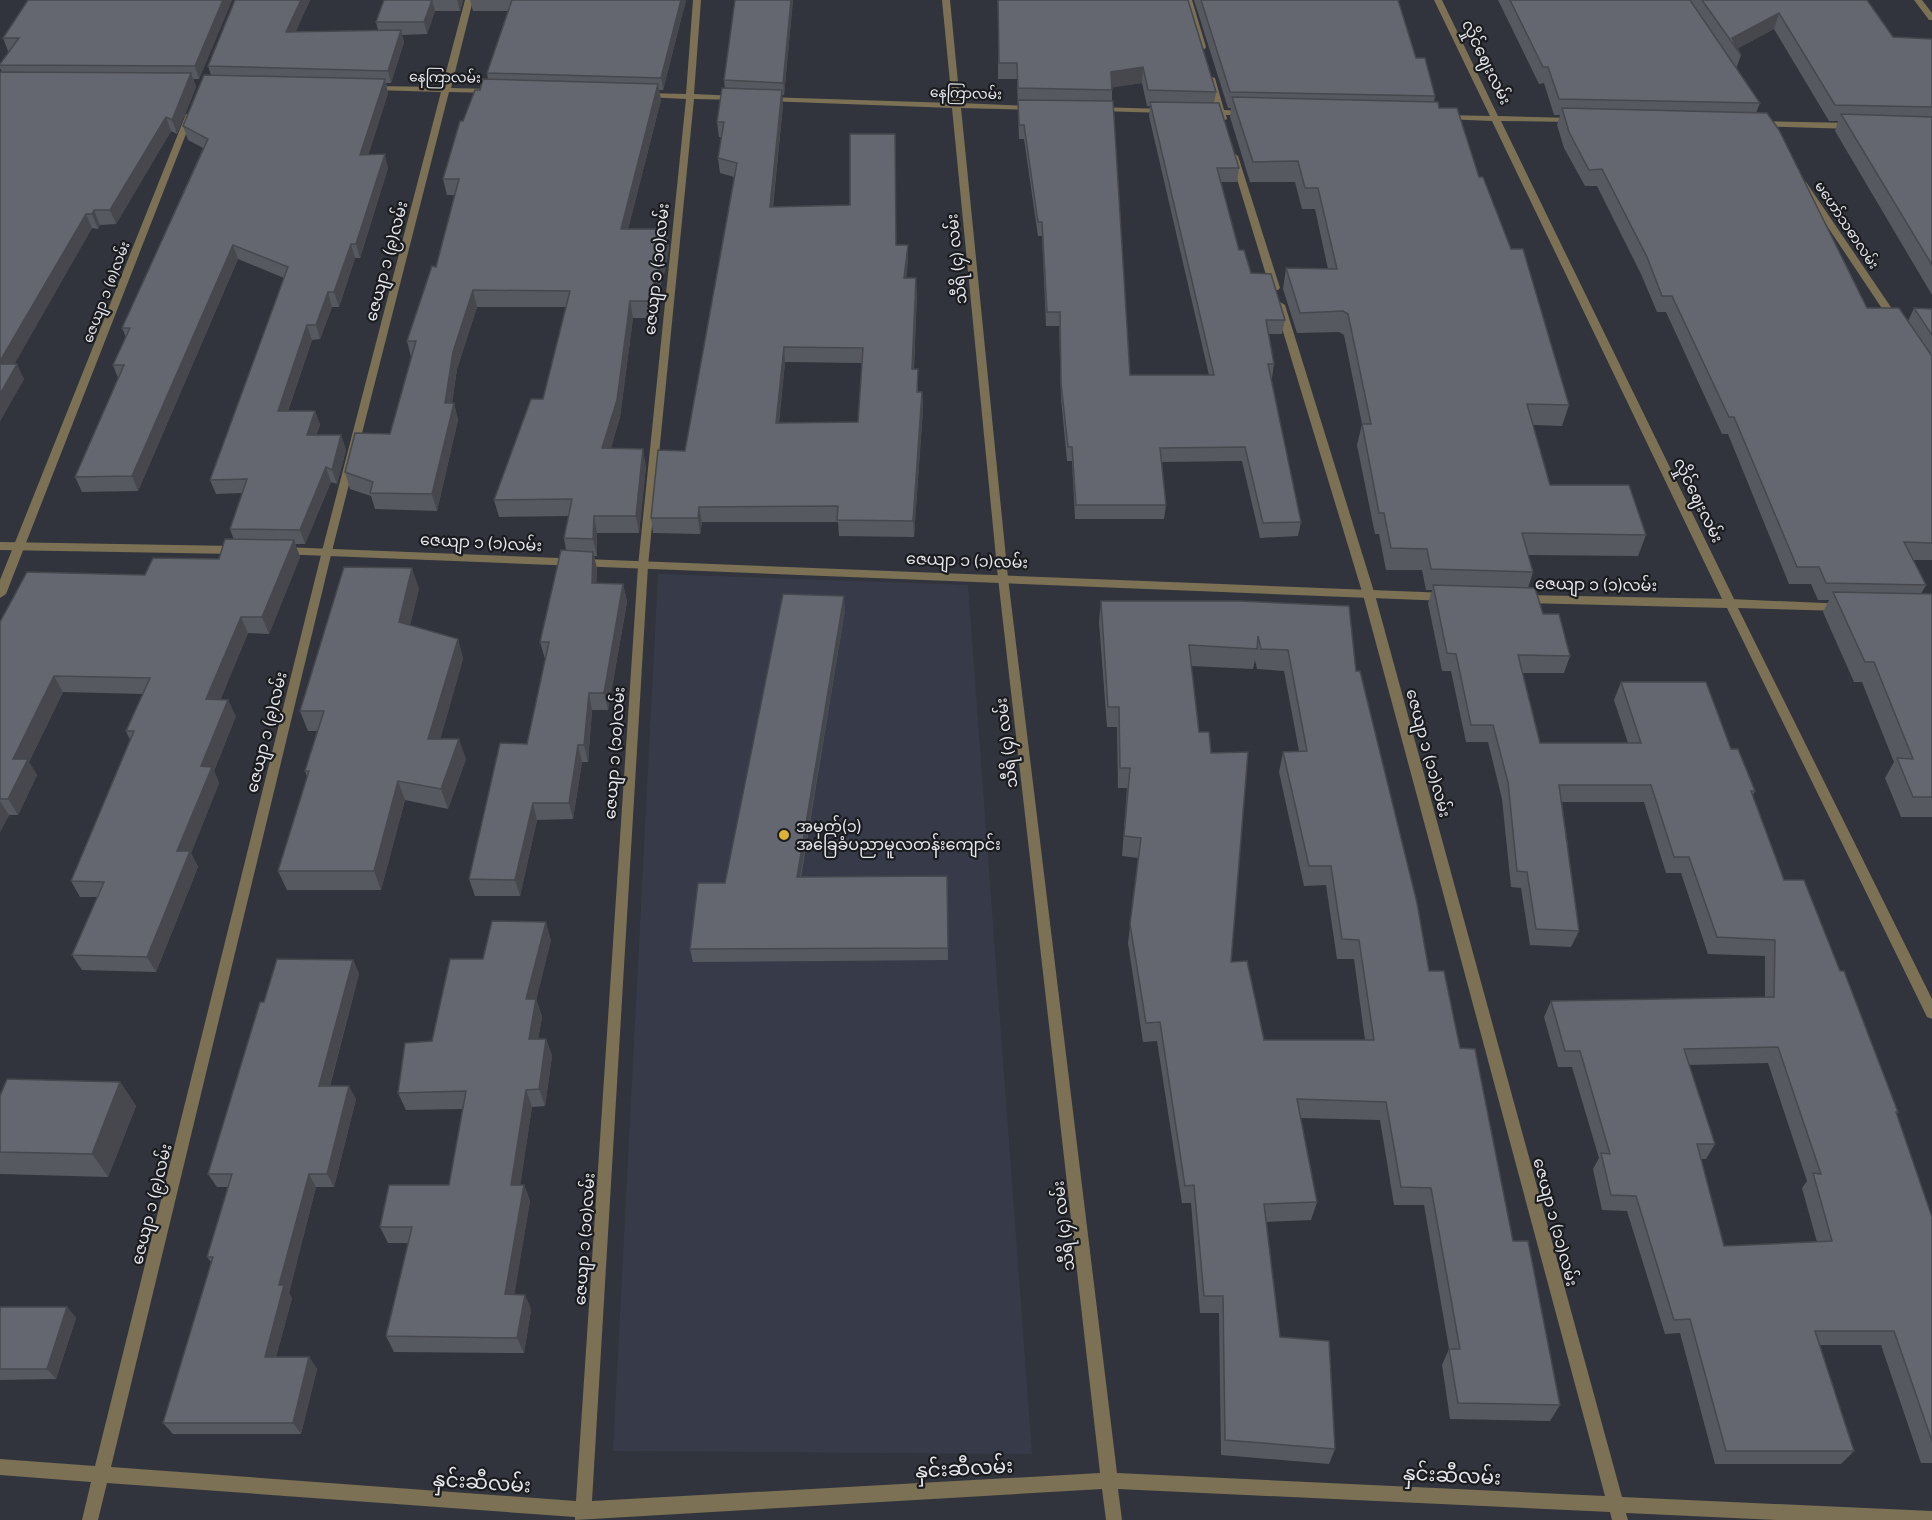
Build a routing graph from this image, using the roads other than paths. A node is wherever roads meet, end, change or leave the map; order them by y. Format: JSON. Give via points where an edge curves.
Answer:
{"nodes":[{"id":1,"x":469,"y":0,"type":"edge"},
{"id":2,"x":696,"y":0,"type":"edge"},
{"id":3,"x":946,"y":0,"type":"edge"},
{"id":4,"x":1188,"y":0,"type":"edge"},
{"id":5,"x":1438,"y":0,"type":"edge"},
{"id":6,"x":1918,"y":0,"type":"edge"},
{"id":7,"x":1932,"y":18,"type":"edge"},
{"id":8,"x":366,"y":88,"type":"edge"},
{"id":9,"x":448,"y":90,"type":"junction"},
{"id":10,"x":505,"y":92,"type":"edge"},
{"id":11,"x":632,"y":94,"type":"edge"},
{"id":12,"x":690,"y":96,"type":"junction"},
{"id":13,"x":748,"y":98,"type":"edge"},
{"id":14,"x":760,"y":99,"type":"edge"},
{"id":15,"x":194,"y":105,"type":"edge"},
{"id":16,"x":957,"y":106,"type":"junction"},
{"id":17,"x":1041,"y":108,"type":"edge"},
{"id":18,"x":1089,"y":109,"type":"edge"},
{"id":19,"x":1173,"y":111,"type":"edge"},
{"id":20,"x":1197,"y":111,"type":"edge"},
{"id":21,"x":1221,"y":112,"type":"junction"},
{"id":22,"x":1256,"y":113,"type":"edge"},
{"id":23,"x":1756,"y":114,"type":"edge"},
{"id":24,"x":1436,"y":117,"type":"edge"},
{"id":25,"x":1496,"y":118,"type":"junction"},
{"id":26,"x":1588,"y":120,"type":"edge"},
{"id":27,"x":1751,"y":123,"type":"edge"},
{"id":28,"x":1762,"y":124,"type":"junction"},
{"id":29,"x":1864,"y":126,"type":"edge"},
{"id":30,"x":1769,"y":133,"type":"edge"},
{"id":31,"x":1795,"y":172,"type":"edge"},
{"id":32,"x":1899,"y":327,"type":"edge"},
{"id":33,"x":0,"y":546,"type":"edge"},
{"id":34,"x":20,"y":547,"type":"junction"},
{"id":35,"x":244,"y":550,"type":"edge"},
{"id":36,"x":268,"y":550,"type":"edge"},
{"id":37,"x":327,"y":551,"type":"junction"},
{"id":38,"x":643,"y":566,"type":"junction"},
{"id":39,"x":1003,"y":578,"type":"junction"},
{"id":40,"x":0,"y":594,"type":"edge"},
{"id":41,"x":1369,"y":595,"type":"junction"},
{"id":42,"x":1462,"y":597,"type":"edge"},
{"id":43,"x":1509,"y":598,"type":"edge"},
{"id":44,"x":1730,"y":603,"type":"junction"},
{"id":45,"x":1861,"y":607,"type":"edge"},
{"id":46,"x":1932,"y":1013,"type":"edge"},
{"id":47,"x":0,"y":1467,"type":"edge"},
{"id":48,"x":103,"y":1474,"type":"junction"},
{"id":49,"x":1110,"y":1481,"type":"junction"},
{"id":50,"x":1617,"y":1512,"type":"edge"},
{"id":51,"x":584,"y":1515,"type":"edge"},
{"id":52,"x":1932,"y":1519,"type":"edge"},
{"id":53,"x":90,"y":1520,"type":"edge"},
{"id":54,"x":1114,"y":1520,"type":"edge"}],
"edges":[{"from":1,"to":9,"type":"street","name":"ဇေယျာ ၁ (၉)လမ်း"},
{"from":2,"to":12,"type":"street","name":"ဇေယျာ ၁ (၁၀)လမ်း"},
{"from":3,"to":16,"type":"street","name":"သီရိ (၄) လမ်း"},
{"from":4,"to":21,"type":"street","name":"ဇေယျာ ၁ (၁၁)လမ်း"},
{"from":5,"to":25,"type":"street","name":"လှိုင်ဈေးလမ်း"},
{"from":6,"to":7,"type":"street"},
{"from":8,"to":9,"type":"street","name":"နေကြာလမ်း"},
{"from":9,"to":10,"type":"street","name":"နေကြာလမ်း"},
{"from":9,"to":37,"type":"street","name":"ဇေယျာ ၁ (၉)လမ်း"},
{"from":11,"to":12,"type":"street"},
{"from":12,"to":13,"type":"street"},
{"from":12,"to":38,"type":"street","name":"ဇေယျာ ၁ (၁၀)လမ်း"},
{"from":14,"to":16,"type":"street","name":"နေကြာလမ်း"},
{"from":15,"to":34,"type":"street","name":"ဇေယျာ ၁ (၈)လမ်း"},
{"from":16,"to":17,"type":"street","name":"နေကြာလမ်း"},
{"from":16,"to":39,"type":"street","name":"သီရိ (၄) လမ်း"},
{"from":18,"to":19,"type":"street"},
{"from":20,"to":21,"type":"street"},
{"from":21,"to":22,"type":"street"},
{"from":21,"to":41,"type":"street","name":"ဇေယျာ ၁ (၁၁)လမ်း"},
{"from":23,"to":28,"type":"street"},
{"from":24,"to":25,"type":"street"},
{"from":25,"to":26,"type":"street"},
{"from":25,"to":44,"type":"street","name":"လှိုင်ဈေးလမ်း"},
{"from":27,"to":28,"type":"street"},
{"from":28,"to":29,"type":"street"},
{"from":28,"to":30,"type":"street"},
{"from":31,"to":32,"type":"street","name":"မဟော်သဓာလမ်း"},
{"from":33,"to":34,"type":"street"},
{"from":34,"to":35,"type":"street"},
{"from":34,"to":40,"type":"street","name":"ဇေယျာ ၁ (၈)လမ်း"},
{"from":36,"to":37,"type":"street","name":"ဇေယျာ ၁ (၁)လမ်း"},
{"from":37,"to":38,"type":"street","name":"ဇေယျာ ၁ (၁)လမ်း"},
{"from":37,"to":48,"type":"street","name":"ဇေယျာ ၁ (၉)လမ်း"},
{"from":38,"to":39,"type":"street","name":"ဇေယျာ ၁ (၁)လမ်း"},
{"from":38,"to":51,"type":"street","name":"ဇေယျာ ၁ (၁၀)လမ်း"},
{"from":39,"to":41,"type":"street","name":"ဇေယျာ ၁ (၁)လမ်း"},
{"from":39,"to":49,"type":"street","name":"သီရိ (၄) လမ်း"},
{"from":41,"to":42,"type":"street","name":"ဇေယျာ ၁ (၁)လမ်း"},
{"from":41,"to":50,"type":"street","name":"ဇေယျာ ၁ (၁၁)လမ်း"},
{"from":43,"to":44,"type":"street","name":"ဇေယျာ ၁ (၁)လမ်း"},
{"from":44,"to":45,"type":"street","name":"ဇေယျာ ၁ (၁)လမ်း"},
{"from":44,"to":46,"type":"street","name":"လှိုင်ဈေးလမ်း"},
{"from":47,"to":48,"type":"street","name":"နှင်းဆီလမ်း"},
{"from":48,"to":51,"type":"street","name":"နှင်းဆီလမ်း"},
{"from":48,"to":53,"type":"street","name":"ဇေယျာ ၁ (၉)လမ်း"},
{"from":49,"to":50,"type":"street","name":"နှင်းဆီလမ်း"},
{"from":49,"to":51,"type":"street","name":"နှင်းဆီလမ်း"},
{"from":49,"to":54,"type":"street","name":"သီရိ (၄) လမ်း"},
{"from":50,"to":52,"type":"street","name":"နှင်းဆီလမ်း"}]}
